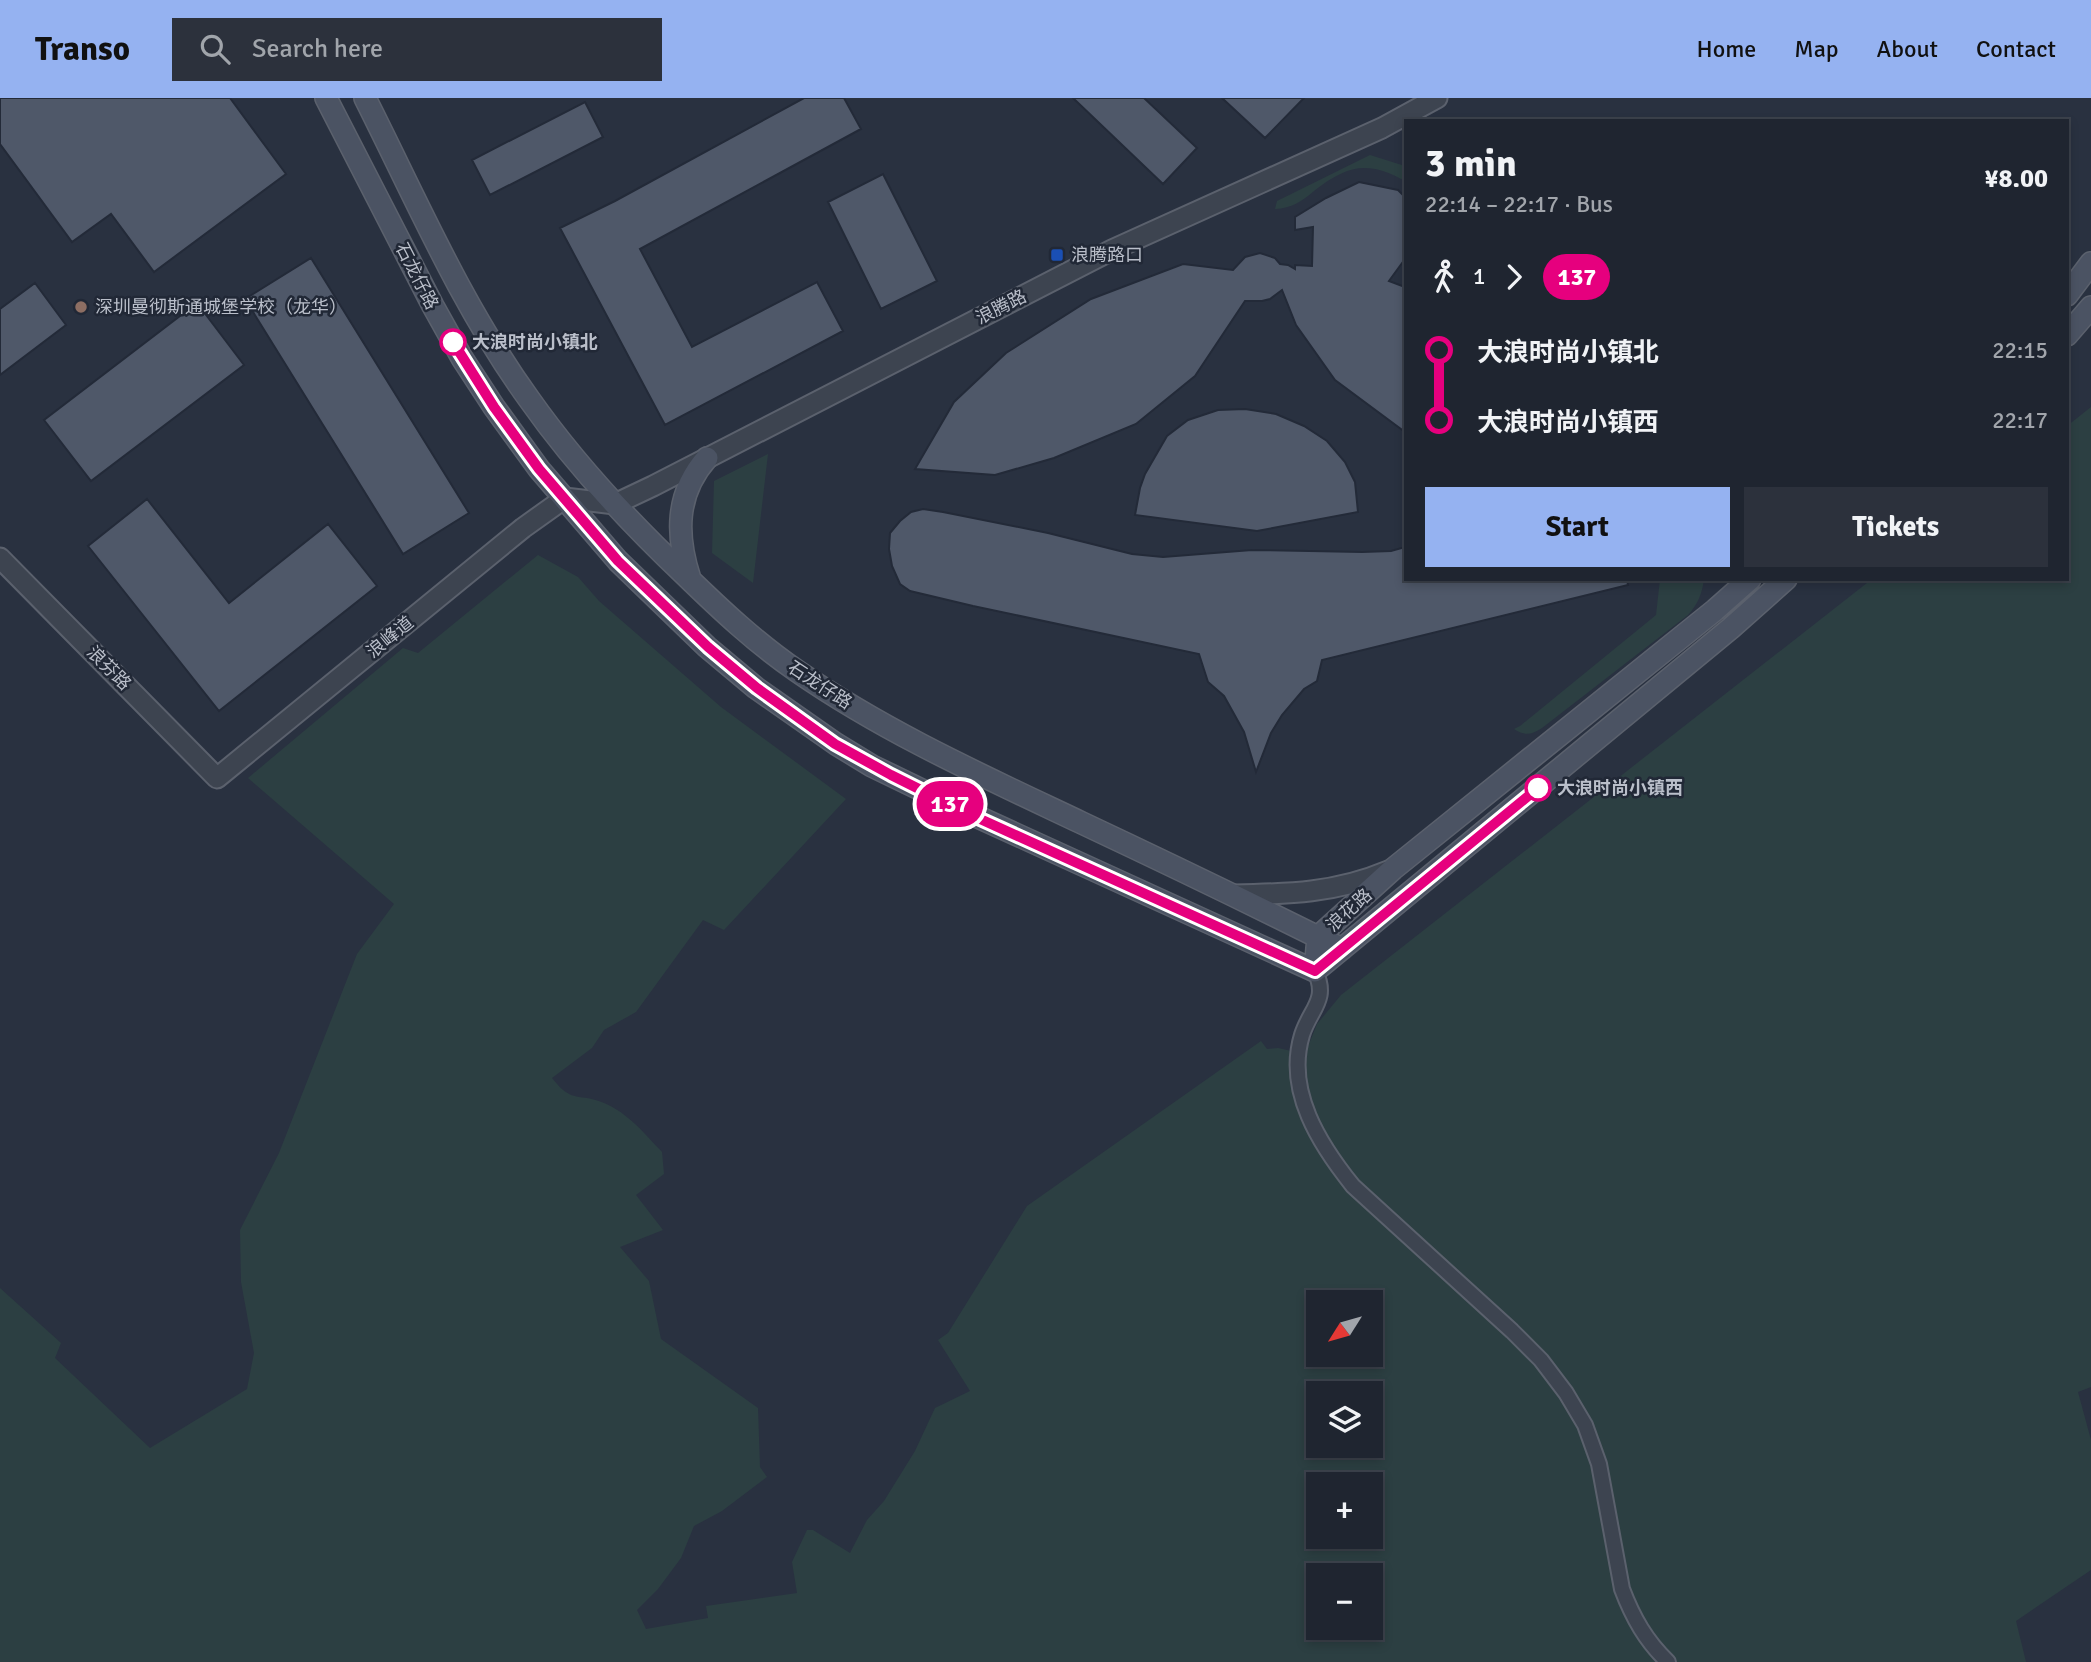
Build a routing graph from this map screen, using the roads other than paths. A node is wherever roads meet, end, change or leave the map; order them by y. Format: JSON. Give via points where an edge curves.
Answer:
{"nodes":[{"id":1,"x":326,"y":98,"type":"edge"},
{"id":2,"x":365,"y":98,"type":"edge"},
{"id":3,"x":1427,"y":106,"type":"edge"},
{"id":4,"x":2091,"y":263,"type":"edge"},
{"id":5,"x":2069,"y":292,"type":"edge"},
{"id":6,"x":2091,"y":307,"type":"edge"},
{"id":7,"x":2069,"y":333,"type":"edge"},
{"id":8,"x":707,"y":458,"type":"junction"},
{"id":9,"x":565,"y":498,"type":"junction"},
{"id":10,"x":614,"y":503,"type":"junction"},
{"id":11,"x":0,"y":558,"type":"edge"},
{"id":12,"x":691,"y":581,"type":"junction"},
{"id":13,"x":1748,"y":581,"type":"edge"},
{"id":14,"x":1782,"y":581,"type":"edge"},
{"id":15,"x":218,"y":778,"type":"joint"},
{"id":16,"x":1392,"y":869,"type":"junction"},
{"id":17,"x":1233,"y":895,"type":"junction"},
{"id":18,"x":1318,"y":937,"type":"junction"},
{"id":19,"x":1342,"y":949,"type":"junction"},
{"id":20,"x":1315,"y":971,"type":"junction"},
{"id":21,"x":1668,"y":1662,"type":"edge"}],
"edges":[{"from":1,"to":9,"type":"main road","name":"石龙仔路","via":[[462,358],[539,469]]},
{"from":2,"to":10,"type":"main road","name":"石龙仔路","via":[[485,334],[529,400]]},
{"from":3,"to":8,"type":"street","name":"浪腾路","via":[[1112,250]]},
{"from":4,"to":5,"type":"main road"},
{"from":6,"to":7,"type":"main road"},
{"from":8,"to":10,"type":"street","name":"浪腾路"},
{"from":8,"to":12,"type":"main road","via":[[683,502],[681,539]]},
{"from":9,"to":10,"type":"street","name":"浪腾路"},
{"from":9,"to":15,"type":"street","name":"浪峰道"},
{"from":9,"to":20,"type":"main road","name":"石龙仔路","via":[[618,561],[708,647],[835,744],[967,813]]},
{"from":10,"to":12,"type":"main road","name":"石龙仔路"},
{"from":11,"to":15,"type":"street","name":"浪芬路"},
{"from":12,"to":17,"type":"main road","name":"石龙仔路","via":[[768,650],[857,709],[983,776]]},
{"from":13,"to":16,"type":"main road","name":"浪花路"},
{"from":14,"to":19,"type":"main road","name":"浪花路"},
{"from":16,"to":17,"type":"street","via":[[1325,890]]},
{"from":16,"to":18,"type":"main road","name":"浪花路"},
{"from":17,"to":18,"type":"main road","name":"石龙仔路"},
{"from":18,"to":19,"type":"main road","name":"石龙仔路"},
{"from":18,"to":20,"type":"main road","name":"浪花路"},
{"from":19,"to":20,"type":"main road","name":"浪花路"},
{"from":20,"to":21,"type":"street","via":[[1321,992],[1303,1033],[1297,1073],[1302,1100],[1315,1129],[1353,1186],[1512,1331],[1566,1393],[1585,1424],[1599,1464],[1629,1607],[1642,1632]]}]}
